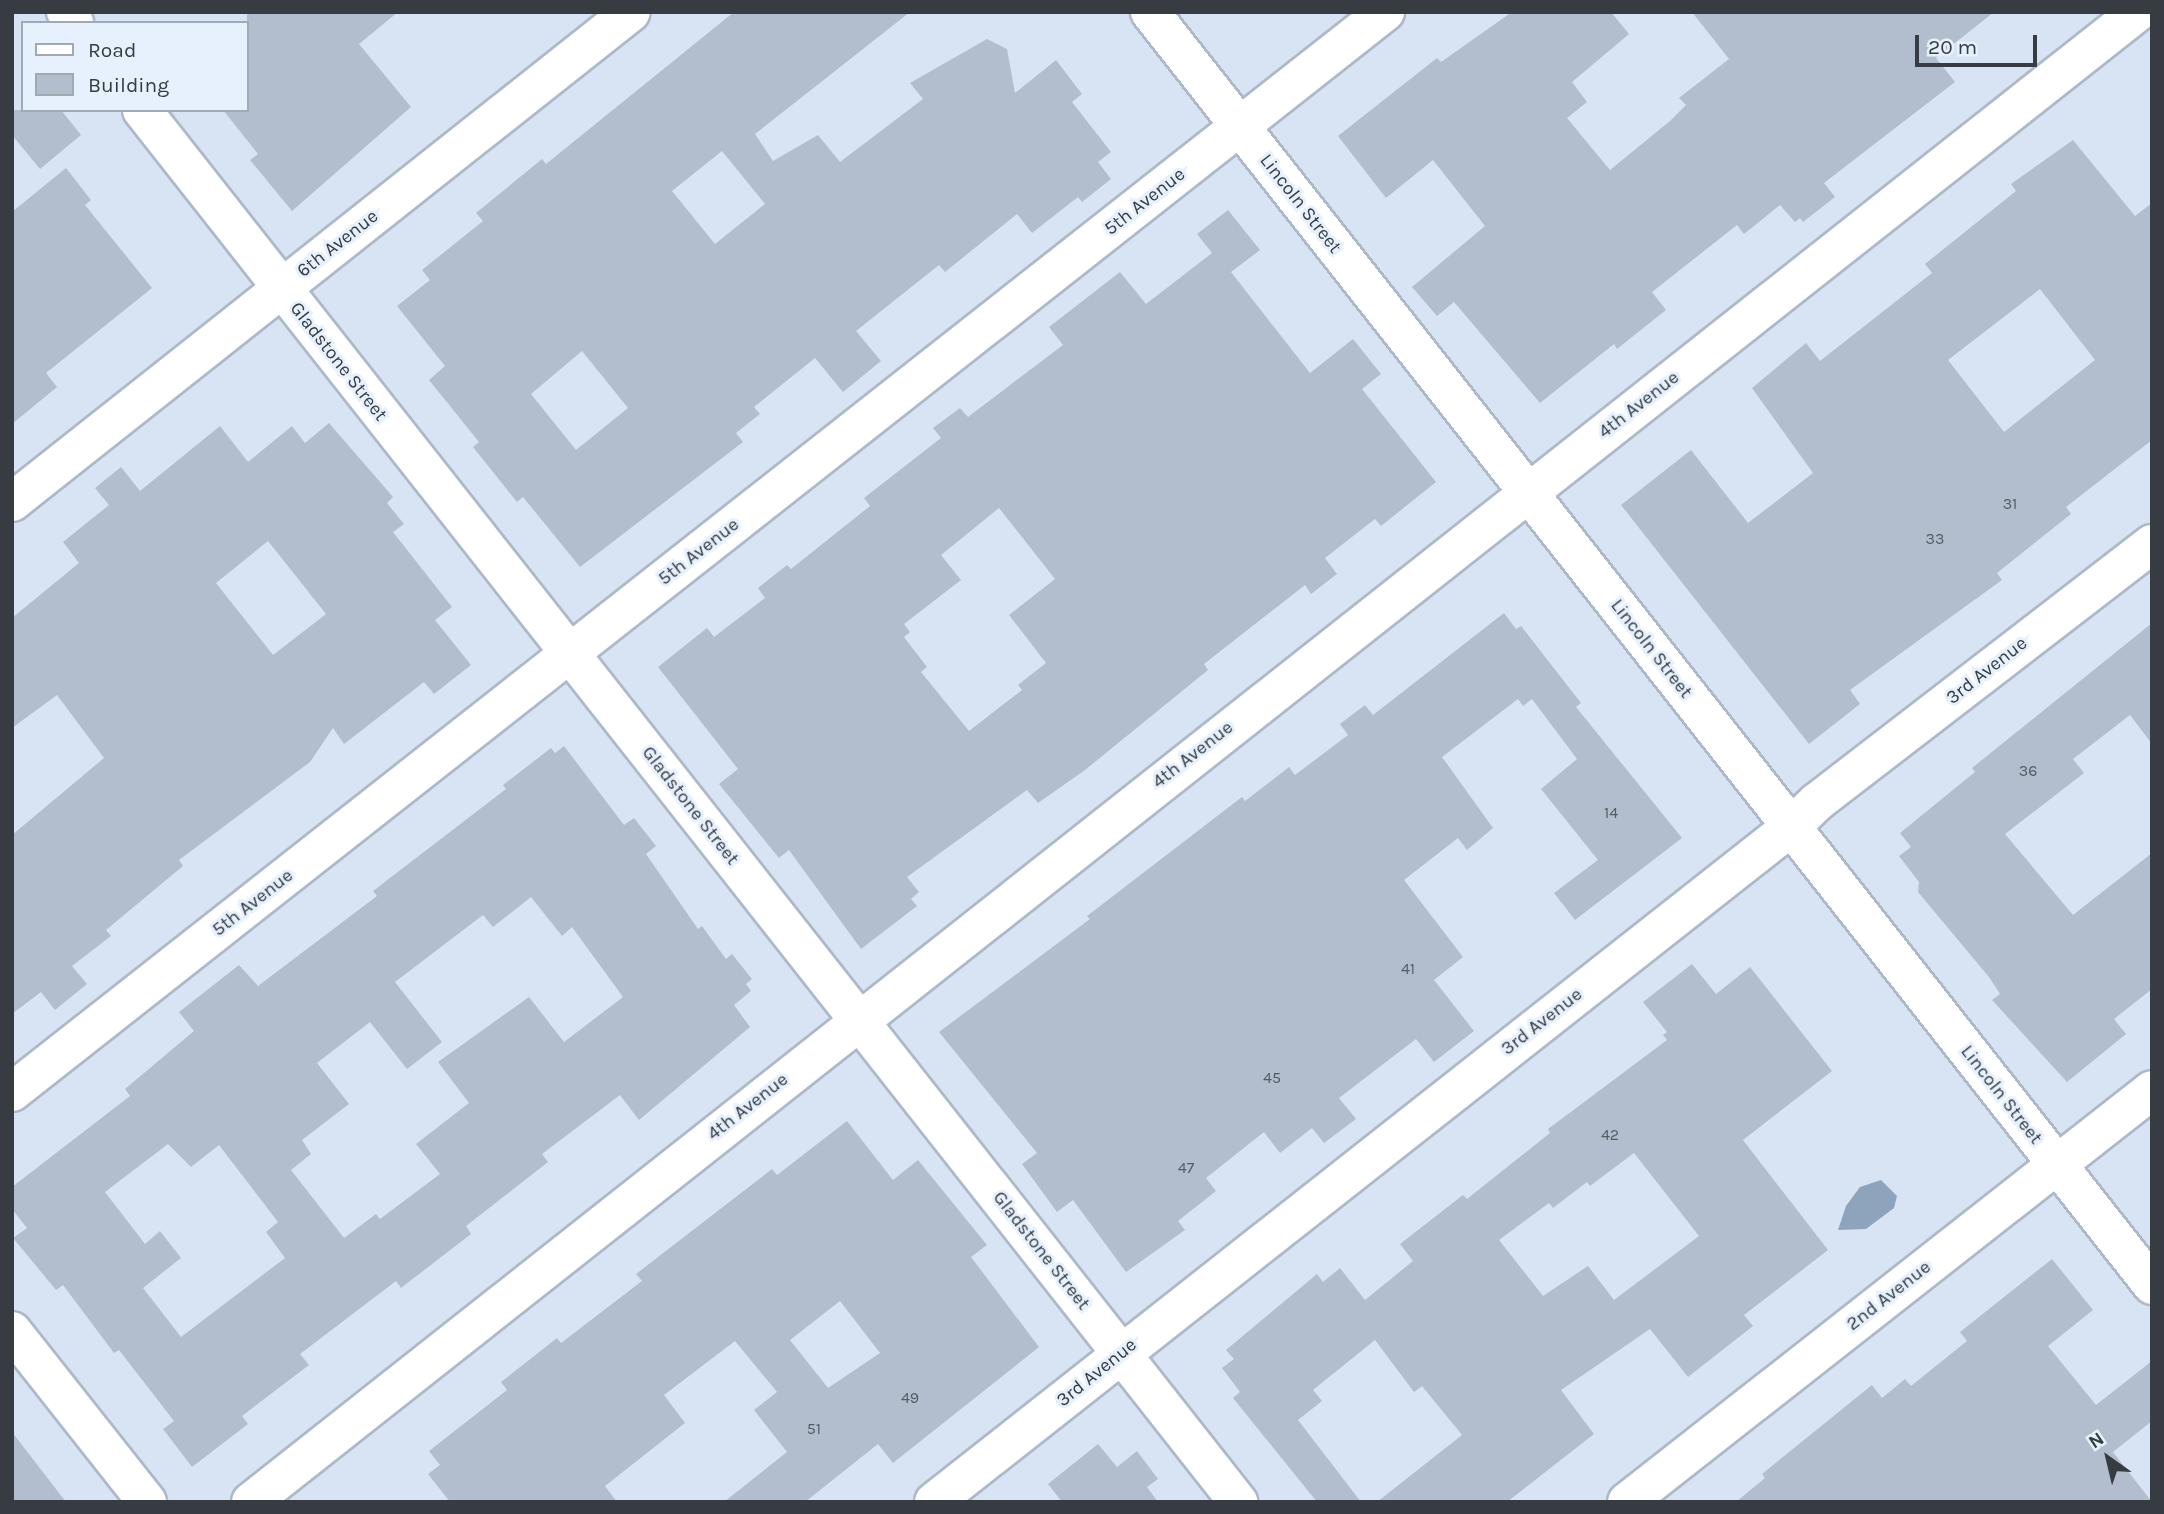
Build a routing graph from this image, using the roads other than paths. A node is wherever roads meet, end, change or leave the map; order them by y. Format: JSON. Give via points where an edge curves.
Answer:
{"nodes":[{"id":1,"x":631,"y":12,"type":"edge"},
{"id":2,"x":1150,"y":12,"type":"edge"},
{"id":3,"x":1385,"y":12,"type":"edge"},
{"id":4,"x":2138,"y":12,"type":"edge"},
{"id":5,"x":144,"y":112,"type":"edge"},
{"id":6,"x":1240,"y":127,"type":"junction"},
{"id":7,"x":281,"y":290,"type":"junction"},
{"id":8,"x":1527,"y":493,"type":"junction"},
{"id":9,"x":12,"y":502,"type":"edge"},
{"id":10,"x":2152,"y":544,"type":"edge"},
{"id":11,"x":569,"y":654,"type":"junction"},
{"id":12,"x":1791,"y":827,"type":"junction"},
{"id":13,"x":859,"y":1019,"type":"junction"},
{"id":14,"x":2152,"y":1090,"type":"edge"},
{"id":15,"x":12,"y":1092,"type":"edge"},
{"id":16,"x":2056,"y":1165,"type":"junction"},
{"id":17,"x":2152,"y":1285,"type":"edge"},
{"id":18,"x":12,"y":1331,"type":"edge"},
{"id":19,"x":1121,"y":1353,"type":"junction"},
{"id":20,"x":146,"y":1502,"type":"edge"},
{"id":21,"x":251,"y":1502,"type":"edge"},
{"id":22,"x":934,"y":1502,"type":"edge"},
{"id":23,"x":1238,"y":1502,"type":"edge"},
{"id":24,"x":1627,"y":1502,"type":"edge"}],
"edges":[{"from":1,"to":7,"type":"street","name":"6th Avenue"},
{"from":2,"to":6,"type":"street","name":"Lincoln Street"},
{"from":3,"to":6,"type":"street","name":"5th Avenue"},
{"from":4,"to":8,"type":"street","name":"4th Avenue"},
{"from":5,"to":7,"type":"street","name":"Gladstone Street"},
{"from":6,"to":8,"type":"street","name":"Lincoln Street"},
{"from":6,"to":11,"type":"street","name":"5th Avenue"},
{"from":7,"to":9,"type":"street","name":"6th Avenue"},
{"from":7,"to":11,"type":"street","name":"Gladstone Street"},
{"from":8,"to":12,"type":"street","name":"Lincoln Street"},
{"from":8,"to":13,"type":"street","name":"4th Avenue"},
{"from":10,"to":12,"type":"street","name":"3rd Avenue","via":[[1817,802]]},
{"from":11,"to":13,"type":"street","name":"Gladstone Street"},
{"from":11,"to":15,"type":"street","name":"5th Avenue"},
{"from":12,"to":16,"type":"street","name":"Lincoln Street"},
{"from":12,"to":19,"type":"street","name":"3rd Avenue"},
{"from":13,"to":19,"type":"street","name":"Gladstone Street"},
{"from":13,"to":21,"type":"street","name":"4th Avenue"},
{"from":14,"to":16,"type":"street","name":"2nd Avenue"},
{"from":16,"to":17,"type":"street","name":"Lincoln Street"},
{"from":16,"to":24,"type":"street","name":"2nd Avenue"},
{"from":18,"to":20,"type":"street"},
{"from":19,"to":22,"type":"street","name":"3rd Avenue"},
{"from":19,"to":23,"type":"street","name":"Gladstone Street"}]}
